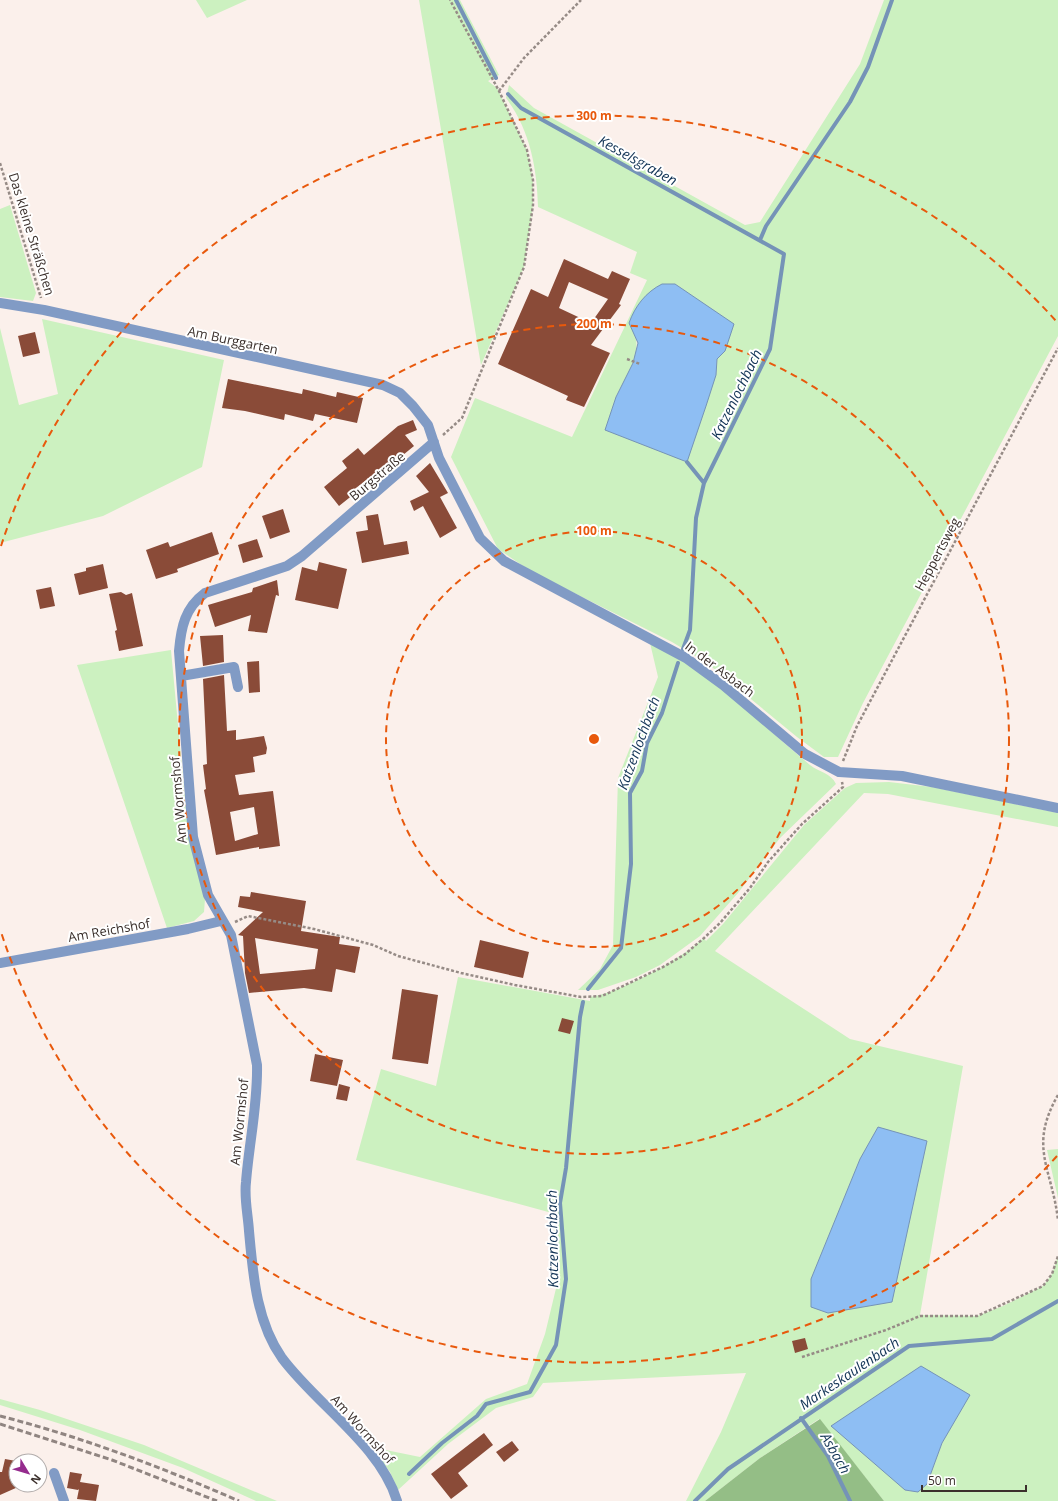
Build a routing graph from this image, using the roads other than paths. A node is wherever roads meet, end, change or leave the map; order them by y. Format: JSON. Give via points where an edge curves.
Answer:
{"nodes":[{"id":1,"x":0,"y":303,"type":"edge"},
{"id":2,"x":434,"y":442,"type":"junction"},
{"id":3,"x":180,"y":638,"type":"joint"},
{"id":4,"x":181,"y":676,"type":"junction"},
{"id":5,"x":238,"y":687,"type":"dead end"},
{"id":6,"x":1058,"y":808,"type":"edge"},
{"id":7,"x":221,"y":921,"type":"junction"},
{"id":8,"x":0,"y":963,"type":"edge"},
{"id":9,"x":54,"y":1473,"type":"dead end"},
{"id":10,"x":64,"y":1501,"type":"edge"},
{"id":11,"x":397,"y":1501,"type":"edge"}],
"edges":[{"from":1,"to":2,"type":"street","name":"Am Burggarten","via":[[44,310],[383,386],[400,393],[413,406],[428,425]]},
{"from":2,"to":3,"type":"street","name":"Burgstraße","via":[[302,556],[287,566],[205,593],[188,609]]},
{"from":2,"to":6,"type":"street","name":"In der Asbach","via":[[439,458],[480,538],[499,557],[686,658],[723,685],[805,754],[839,772],[902,776]]},
{"from":3,"to":4,"type":"street","name":"Am Wormshof"},
{"from":4,"to":5,"type":"street","via":[[234,667]]},
{"from":4,"to":7,"type":"street","name":"Am Wormshof","via":[[193,837],[208,895]]},
{"from":7,"to":8,"type":"street","name":"Am Reichshof"},
{"from":7,"to":11,"type":"street","name":"Am Wormshof","via":[[231,935],[257,1065],[245,1185],[258,1301],[269,1334],[282,1358],[388,1476]]},
{"from":9,"to":10,"type":"street"}]}
